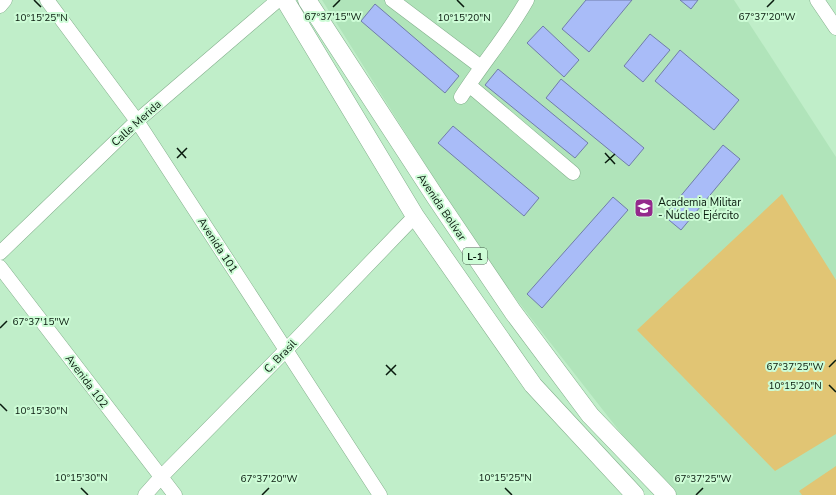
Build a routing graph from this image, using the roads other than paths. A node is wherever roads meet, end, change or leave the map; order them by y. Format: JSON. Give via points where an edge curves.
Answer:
{"nodes":[{"id":1,"x":5,"y":0,"type":"edge"},
{"id":2,"x":47,"y":0,"type":"edge"},
{"id":3,"x":278,"y":0,"type":"edge"},
{"id":4,"x":285,"y":0,"type":"edge"},
{"id":5,"x":307,"y":0,"type":"edge"},
{"id":6,"x":392,"y":0,"type":"edge"},
{"id":7,"x":527,"y":0,"type":"edge"},
{"id":8,"x":816,"y":0,"type":"edge"},
{"id":9,"x":0,"y":6,"type":"edge"},
{"id":10,"x":836,"y":28,"type":"edge"},
{"id":11,"x":481,"y":67,"type":"junction"},
{"id":12,"x":469,"y":85,"type":"junction"},
{"id":13,"x":461,"y":97,"type":"dead end"},
{"id":14,"x":137,"y":121,"type":"junction"},
{"id":15,"x":573,"y":173,"type":"dead end"},
{"id":16,"x":415,"y":216,"type":"junction"},
{"id":17,"x":0,"y":253,"type":"edge"},
{"id":18,"x":0,"y":267,"type":"edge"},
{"id":19,"x":286,"y":350,"type":"junction"},
{"id":20,"x":161,"y":477,"type":"junction"},
{"id":21,"x":145,"y":495,"type":"edge"},
{"id":22,"x":175,"y":495,"type":"edge"},
{"id":23,"x":380,"y":495,"type":"edge"},
{"id":24,"x":635,"y":495,"type":"edge"},
{"id":25,"x":667,"y":495,"type":"edge"}],
"edges":[{"from":1,"to":9,"type":"street"},
{"from":2,"to":14,"type":"street","name":"Avenida 101"},
{"from":3,"to":14,"type":"street","name":"Calle Merida"},
{"from":4,"to":16,"type":"main road","number":"L-1"},
{"from":5,"to":25,"type":"main road","name":"Avenida Bolívar","number":"L-1","via":[[513,312],[590,414]]},
{"from":6,"to":11,"type":"street"},
{"from":7,"to":11,"type":"street"},
{"from":8,"to":10,"type":"street"},
{"from":11,"to":12,"type":"street"},
{"from":12,"to":13,"type":"street"},
{"from":12,"to":15,"type":"street"},
{"from":14,"to":17,"type":"street","name":"Calle Merida"},
{"from":14,"to":19,"type":"street","name":"Avenida 101"},
{"from":16,"to":19,"type":"street","name":"C. Brasil"},
{"from":16,"to":24,"type":"main road","number":"L-1","via":[[533,385]]},
{"from":18,"to":20,"type":"street","name":"Avenida 102"},
{"from":19,"to":20,"type":"street","name":"C. Brasil"},
{"from":19,"to":23,"type":"street","name":"Avenida 101"},
{"from":20,"to":21,"type":"street","name":"C. Brasil"},
{"from":20,"to":22,"type":"street","name":"Avenida 102"}]}
